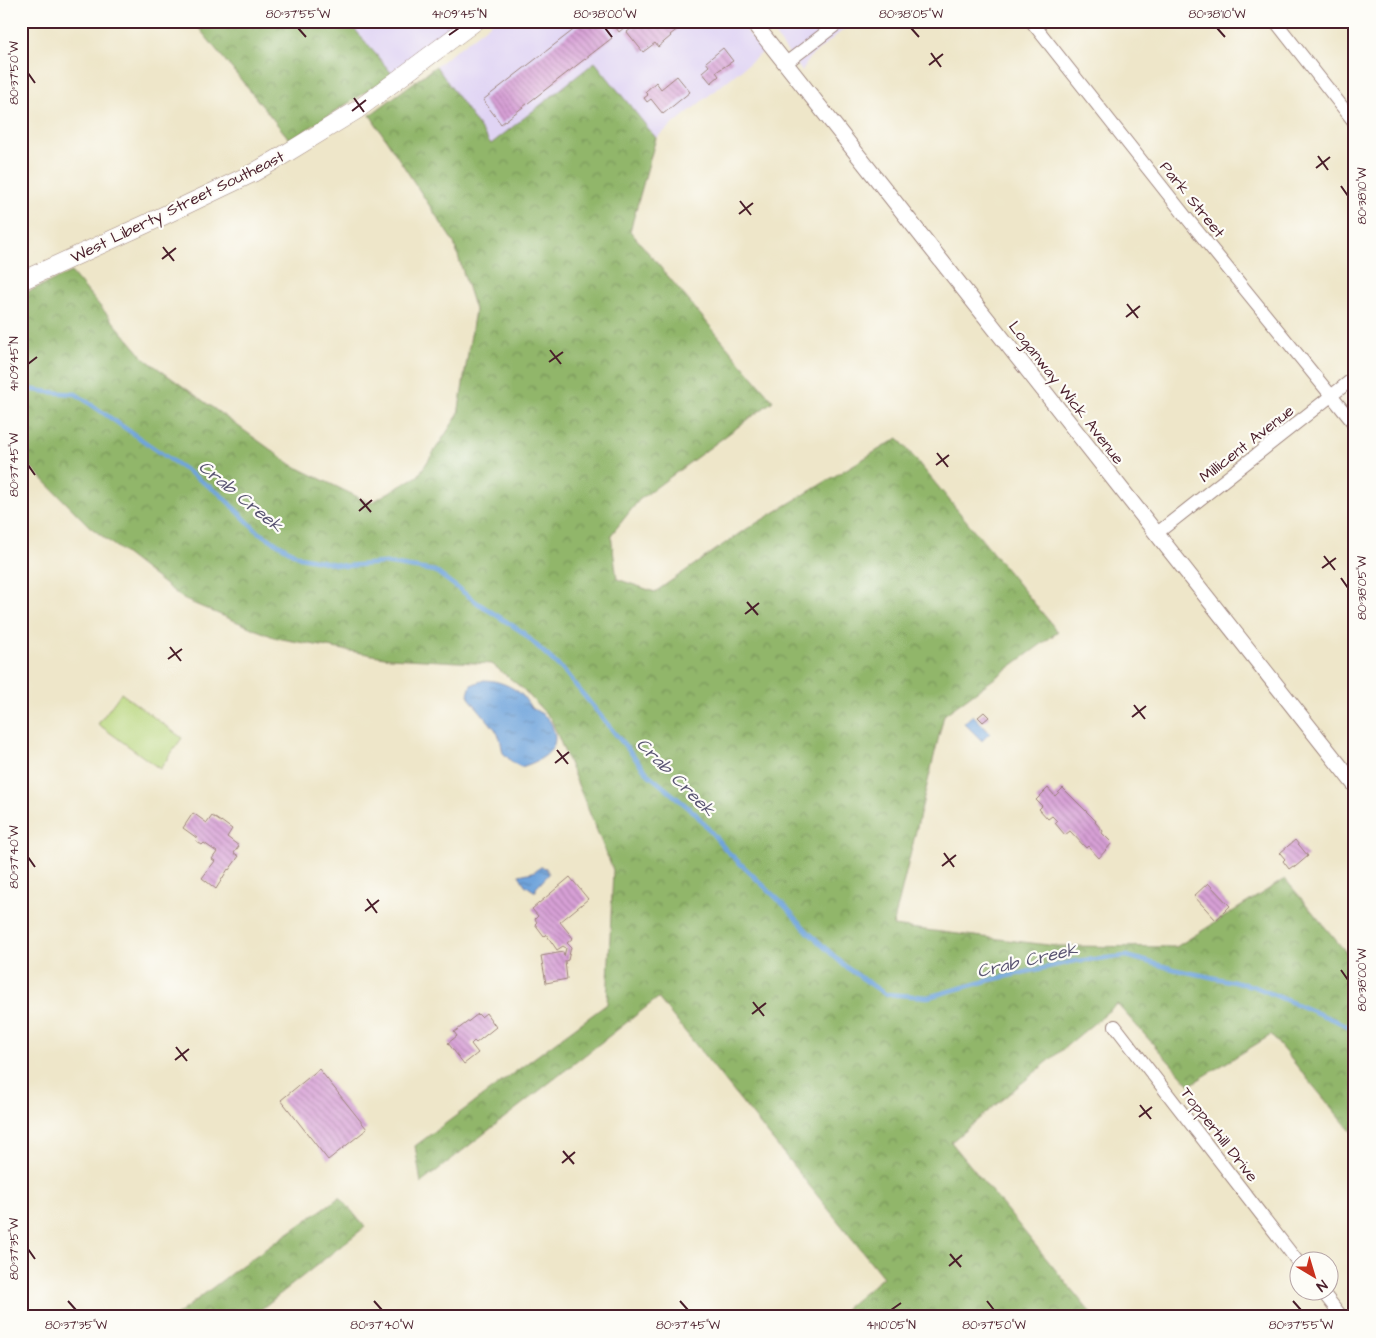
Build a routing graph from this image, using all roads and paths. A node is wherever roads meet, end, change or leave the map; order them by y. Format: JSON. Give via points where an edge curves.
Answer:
{"nodes":[{"id":1,"x":476,"y":21,"type":"edge"},
{"id":2,"x":752,"y":21,"type":"edge"},
{"id":3,"x":840,"y":21,"type":"edge"},
{"id":4,"x":1031,"y":21,"type":"edge"},
{"id":5,"x":1274,"y":21,"type":"edge"},
{"id":6,"x":786,"y":63,"type":"junction"},
{"id":7,"x":1355,"y":123,"type":"edge"},
{"id":8,"x":21,"y":282,"type":"edge"},
{"id":9,"x":1355,"y":377,"type":"edge"},
{"id":10,"x":1332,"y":396,"type":"junction"},
{"id":11,"x":1355,"y":424,"type":"edge"},
{"id":12,"x":1156,"y":534,"type":"junction"},
{"id":13,"x":1355,"y":785,"type":"edge"},
{"id":14,"x":1116,"y":1026,"type":"dead end"},
{"id":15,"x":1289,"y":1250,"type":"edge"},
{"id":16,"x":1329,"y":1300,"type":"edge"},
{"id":17,"x":1342,"y":1317,"type":"edge"}],
"edges":[{"from":1,"to":8,"type":"main road","name":"West Liberty Street Southeast","via":[[357,110],[253,173]]},
{"from":2,"to":6,"type":"street","name":"Loganway Wick Avenue"},
{"from":3,"to":6,"type":"street"},
{"from":4,"to":10,"type":"street","name":"Park Street"},
{"from":5,"to":7,"type":"street"},
{"from":6,"to":12,"type":"street","name":"Loganway Wick Avenue"},
{"from":9,"to":10,"type":"street","name":"Millicent Avenue"},
{"from":10,"to":11,"type":"street","name":"Park Street"},
{"from":10,"to":12,"type":"street","name":"Millicent Avenue"},
{"from":12,"to":13,"type":"street","name":"Loganway Wick Avenue"},
{"from":14,"to":15,"type":"street","name":"Topperhill Drive"},
{"from":16,"to":17,"type":"street"}]}
